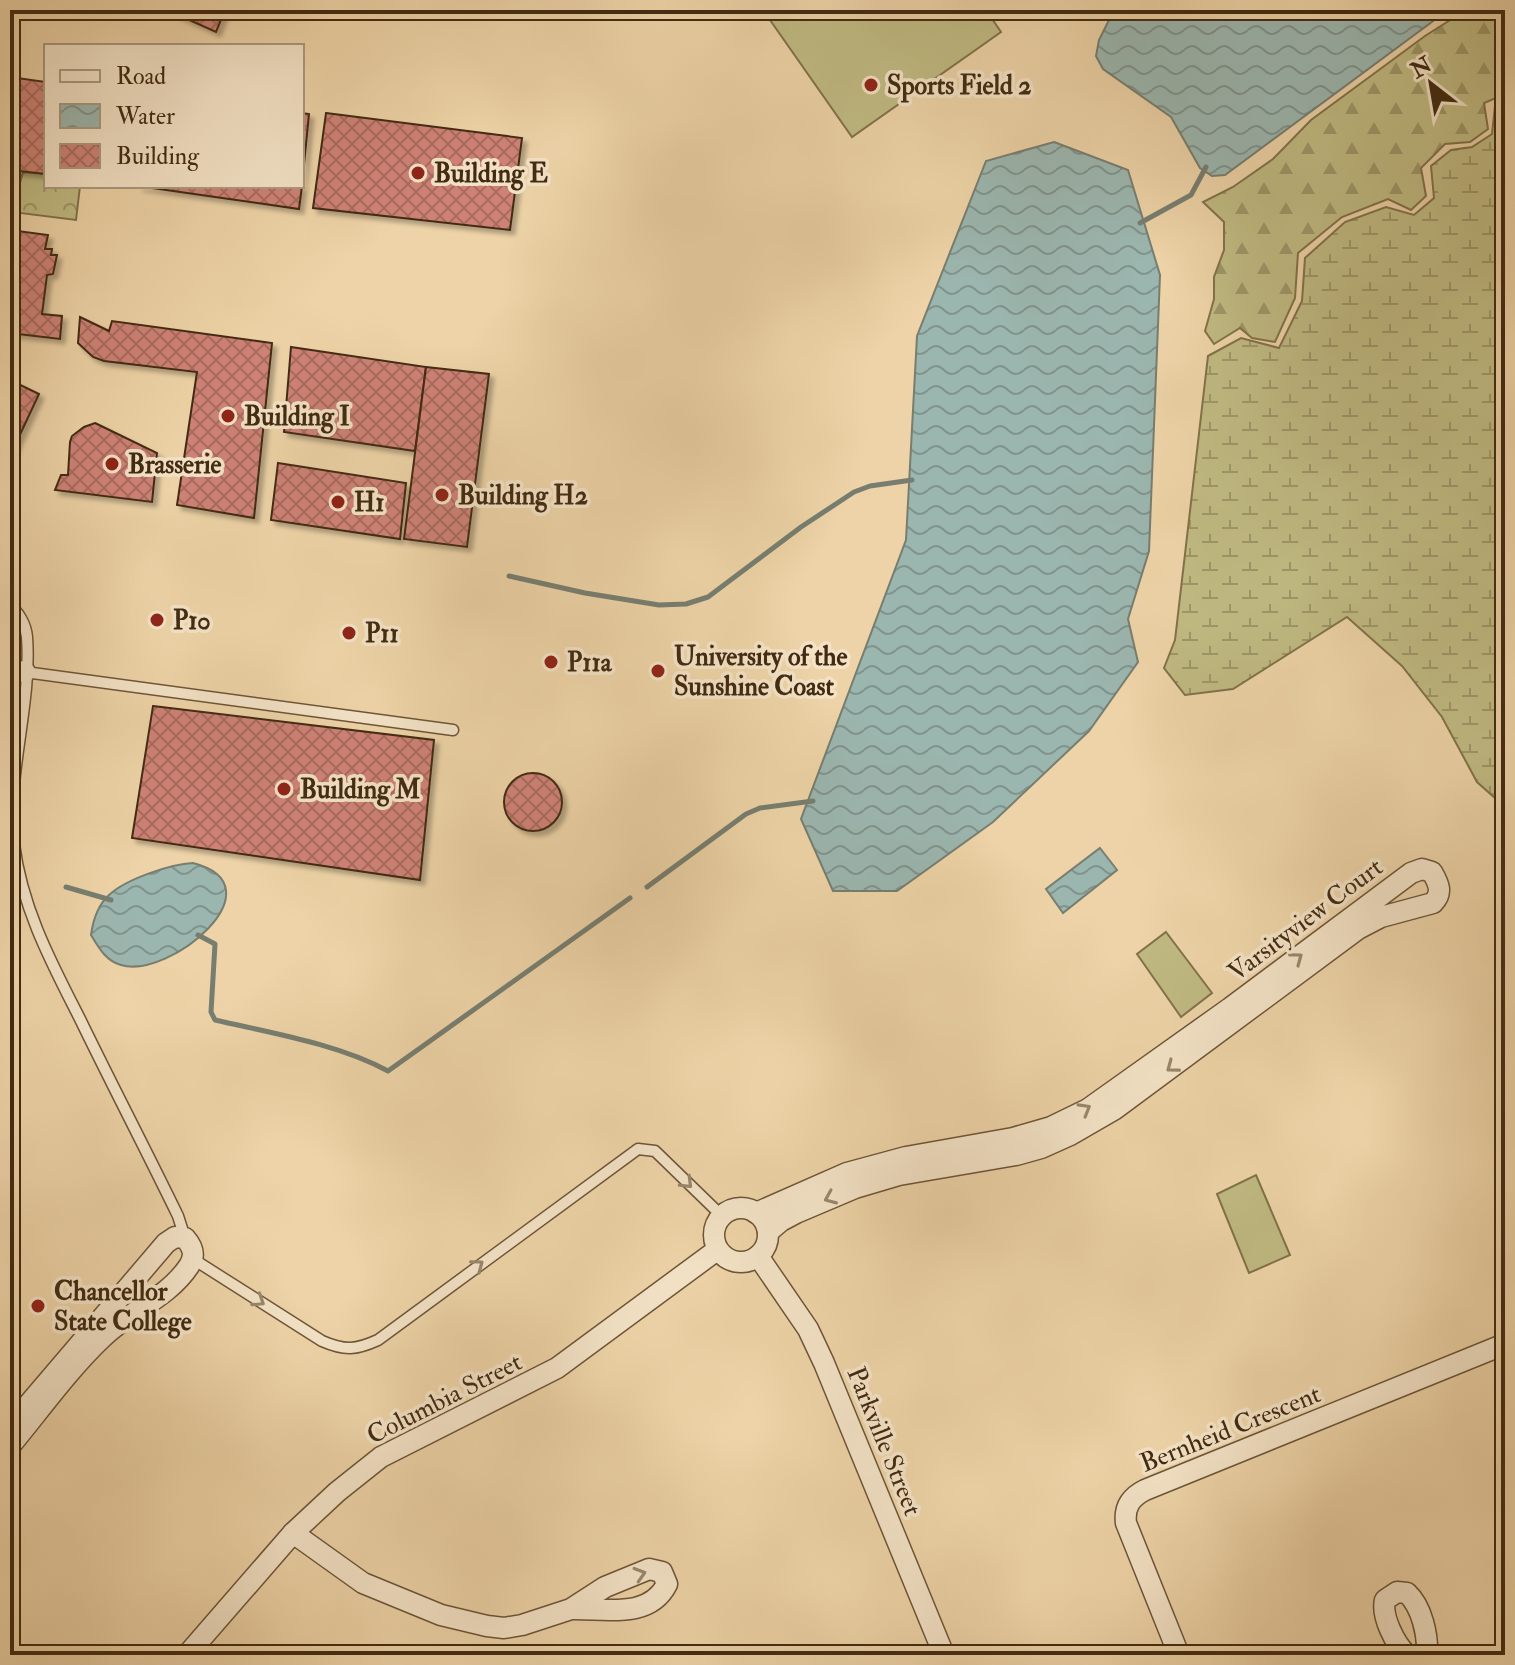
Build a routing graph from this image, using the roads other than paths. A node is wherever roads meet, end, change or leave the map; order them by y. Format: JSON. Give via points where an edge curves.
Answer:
{"nodes":[{"id":1,"x":10,"y":606,"type":"edge"},
{"id":2,"x":18,"y":671,"type":"edge"},
{"id":3,"x":453,"y":730,"type":"dead end"},
{"id":4,"x":1354,"y":923,"type":"dead end"},
{"id":5,"x":1015,"y":1146,"type":"junction"},
{"id":6,"x":756,"y":1213,"type":"junction"},
{"id":7,"x":722,"y":1216,"type":"junction"},
{"id":8,"x":768,"y":1232,"type":"junction"},
{"id":9,"x":185,"y":1238,"type":"junction"},
{"id":10,"x":717,"y":1250,"type":"junction"},
{"id":11,"x":758,"y":1256,"type":"junction"},
{"id":12,"x":193,"y":1259,"type":"junction"},
{"id":13,"x":1505,"y":1344,"type":"edge"},
{"id":14,"x":10,"y":1426,"type":"edge"},
{"id":15,"x":10,"y":1446,"type":"edge"},
{"id":16,"x":293,"y":1533,"type":"junction"},
{"id":17,"x":571,"y":1609,"type":"dead end"},
{"id":18,"x":187,"y":1655,"type":"edge"},
{"id":19,"x":944,"y":1655,"type":"edge"},
{"id":20,"x":1179,"y":1655,"type":"edge"},
{"id":21,"x":1407,"y":1655,"type":"edge"},
{"id":22,"x":1427,"y":1655,"type":"edge"}],
"edges":[{"from":1,"to":2,"type":"lane","via":[[27,636]]},
{"from":2,"to":3,"type":"lane"},
{"from":2,"to":9,"type":"lane","via":[[25,699],[12,814],[24,897]]},
{"from":4,"to":5,"type":"street","name":"Varsityview Court","via":[[1197,1039],[1115,1109],[1041,1148]]},
{"from":5,"to":6,"type":"street","name":"Varsityview Court","via":[[906,1157],[847,1173]]},
{"from":5,"to":8,"type":"street","name":"Varsityview Court","one_way":true,"via":[[855,1188],[796,1213]]},
{"from":6,"to":7,"type":"street","via":[[739,1208]]},
{"from":6,"to":8,"type":"street"},
{"from":7,"to":10,"type":"street","via":[[713,1232]]},
{"from":12,"to":7,"type":"lane","one_way":true,"via":[[322,1341],[359,1349],[638,1149],[655,1151]]},
{"from":8,"to":11,"type":"street"},
{"from":9,"to":12,"type":"street"},
{"from":9,"to":14,"type":"street","via":[[166,1243]]},
{"from":10,"to":11,"type":"street","via":[[736,1262]]},
{"from":10,"to":16,"type":"street","name":"Columbia Street","via":[[557,1368],[381,1457]]},
{"from":11,"to":19,"type":"street","name":"Parkville Street","via":[[808,1329],[824,1363]]},
{"from":12,"to":15,"type":"street","via":[[164,1291],[101,1339]]},
{"from":13,"to":20,"type":"street","name":"Bernheid Crescent","via":[[1133,1497],[1126,1523]]},
{"from":16,"to":17,"type":"street","via":[[363,1583],[441,1615],[504,1628]]},
{"from":16,"to":18,"type":"street","name":"Columbia Street"},
{"from":21,"to":22,"type":"street","via":[[1384,1608],[1387,1598],[1399,1592],[1415,1602]]}]}
